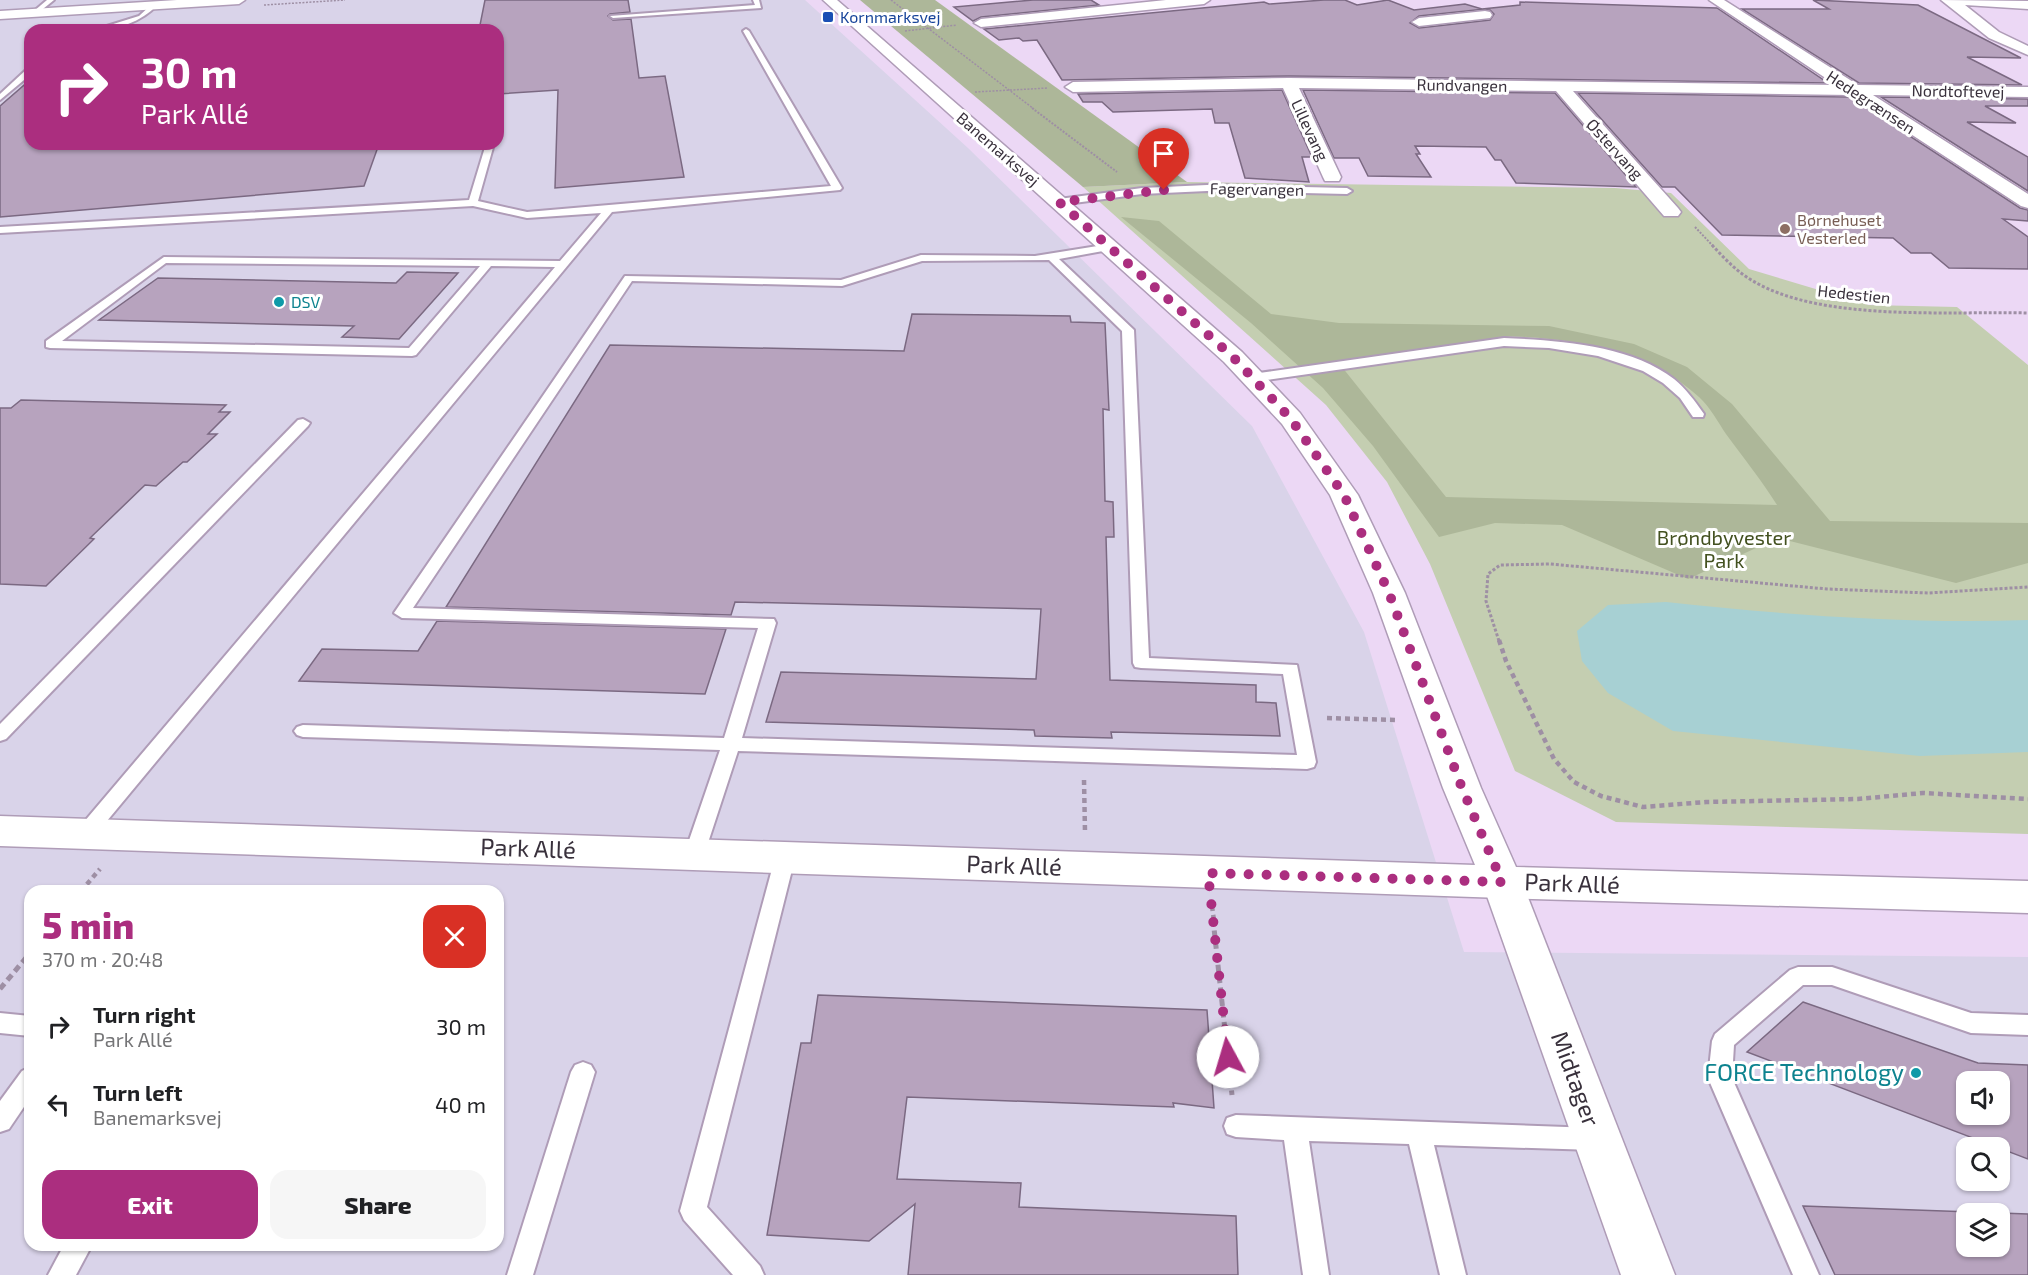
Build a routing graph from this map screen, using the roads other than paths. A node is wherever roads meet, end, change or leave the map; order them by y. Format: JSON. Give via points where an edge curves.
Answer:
{"nodes":[{"id":1,"x":51,"y":0,"type":"edge"},
{"id":2,"x":239,"y":0,"type":"edge"},
{"id":3,"x":756,"y":0,"type":"edge"},
{"id":4,"x":828,"y":0,"type":"edge"},
{"id":5,"x":1204,"y":0,"type":"edge"},
{"id":6,"x":1715,"y":0,"type":"edge"},
{"id":7,"x":1949,"y":0,"type":"edge"},
{"id":8,"x":154,"y":5,"type":"junction"},
{"id":9,"x":2028,"y":5,"type":"edge"},
{"id":10,"x":1422,"y":8,"type":"dead end"},
{"id":11,"x":36,"y":12,"type":"junction"},
{"id":12,"x":0,"y":15,"type":"edge"},
{"id":13,"x":1485,"y":15,"type":"dead end"},
{"id":14,"x":613,"y":16,"type":"dead end"},
{"id":15,"x":1452,"y":19,"type":"junction"},
{"id":16,"x":1419,"y":22,"type":"dead end"},
{"id":17,"x":981,"y":23,"type":"road end"},
{"id":18,"x":117,"y":24,"type":"edge"},
{"id":19,"x":746,"y":31,"type":"dead end"},
{"id":20,"x":2028,"y":51,"type":"edge"},
{"id":21,"x":24,"y":76,"type":"edge"},
{"id":22,"x":1289,"y":83,"type":"junction"},
{"id":23,"x":1560,"y":86,"type":"junction"},
{"id":24,"x":1073,"y":87,"type":"road end"},
{"id":25,"x":1852,"y":90,"type":"junction"},
{"id":26,"x":2028,"y":92,"type":"edge"},
{"id":27,"x":0,"y":98,"type":"edge"},
{"id":28,"x":488,"y":150,"type":"edge"},
{"id":29,"x":1332,"y":177,"type":"dead end"},
{"id":30,"x":1347,"y":191,"type":"dead end"},
{"id":31,"x":1059,"y":202,"type":"junction"},
{"id":32,"x":2028,"y":202,"type":"edge"},
{"id":33,"x":473,"y":203,"type":"junction"},
{"id":34,"x":609,"y":209,"type":"junction"},
{"id":35,"x":1671,"y":212,"type":"road end"},
{"id":36,"x":0,"y":230,"type":"edge"},
{"id":37,"x":1110,"y":248,"type":"junction"},
{"id":38,"x":1051,"y":256,"type":"junction"},
{"id":39,"x":489,"y":262,"type":"junction"},
{"id":40,"x":563,"y":264,"type":"junction"},
{"id":41,"x":1252,"y":378,"type":"junction"},
{"id":42,"x":1698,"y":414,"type":"dead end"},
{"id":43,"x":303,"y":423,"type":"dead end"},
{"id":44,"x":303,"y":731,"type":"dead end"},
{"id":45,"x":0,"y":735,"type":"edge"},
{"id":46,"x":731,"y":744,"type":"junction"},
{"id":47,"x":0,"y":831,"type":"edge"},
{"id":48,"x":85,"y":834,"type":"junction"},
{"id":49,"x":694,"y":855,"type":"junction"},
{"id":50,"x":785,"y":858,"type":"junction"},
{"id":51,"x":1502,"y":882,"type":"junction"},
{"id":52,"x":2028,"y":897,"type":"edge"},
{"id":53,"x":0,"y":1023,"type":"edge"},
{"id":54,"x":24,"y":1025,"type":"edge"},
{"id":55,"x":2028,"y":1025,"type":"edge"},
{"id":56,"x":583,"y":1072,"type":"dead end"},
{"id":57,"x":24,"y":1087,"type":"edge"},
{"id":58,"x":0,"y":1121,"type":"edge"},
{"id":59,"x":1236,"y":1126,"type":"road end"},
{"id":60,"x":1295,"y":1129,"type":"junction"},
{"id":61,"x":1419,"y":1133,"type":"junction"},
{"id":62,"x":1598,"y":1139,"type":"junction"},
{"id":63,"x":75,"y":1251,"type":"edge"},
{"id":64,"x":61,"y":1275,"type":"edge"},
{"id":65,"x":520,"y":1275,"type":"edge"},
{"id":66,"x":751,"y":1275,"type":"edge"},
{"id":67,"x":1316,"y":1275,"type":"edge"},
{"id":68,"x":1453,"y":1275,"type":"edge"},
{"id":69,"x":1648,"y":1275,"type":"edge"},
{"id":70,"x":1806,"y":1275,"type":"edge"}],
"edges":[{"from":1,"to":11,"type":"lane"},
{"from":2,"to":8,"type":"street"},
{"from":3,"to":14,"type":"lane","via":[[759,7]]},
{"from":4,"to":31,"type":"street","name":"Banemarksvej"},
{"from":5,"to":17,"type":"street"},
{"from":6,"to":25,"type":"street","name":"Hedegrænsen"},
{"from":7,"to":9,"type":"street"},
{"from":7,"to":20,"type":"street","via":[[1994,35]]},
{"from":8,"to":11,"type":"street"},
{"from":8,"to":18,"type":"lane","via":[[141,17]]},
{"from":10,"to":15,"type":"street"},
{"from":11,"to":12,"type":"street"},
{"from":13,"to":15,"type":"street"},
{"from":15,"to":16,"type":"street"},
{"from":19,"to":34,"type":"lane","via":[[837,188]]},
{"from":21,"to":27,"type":"lane"},
{"from":22,"to":23,"type":"street","name":"Rundvangen"},
{"from":22,"to":24,"type":"street","name":"Rundvangen"},
{"from":22,"to":29,"type":"street","name":"Lillevang"},
{"from":23,"to":25,"type":"street","name":"Rundvangen"},
{"from":23,"to":35,"type":"street","name":"Østervang"},
{"from":25,"to":26,"type":"street","name":"Nordtoftevej"},
{"from":25,"to":32,"type":"street","name":"Hedegrænsen"},
{"from":28,"to":33,"type":"lane"},
{"from":30,"to":31,"type":"lane","name":"Fagervangen","via":[[1142,190]]},
{"from":31,"to":37,"type":"street","name":"Banemarksvej"},
{"from":33,"to":34,"type":"lane","via":[[527,215]]},
{"from":33,"to":36,"type":"lane"},
{"from":34,"to":40,"type":"lane"},
{"from":37,"to":38,"type":"lane"},
{"from":37,"to":41,"type":"street","name":"Banemarksvej"},
{"from":38,"to":46,"type":"lane","via":[[1128,330],[1141,663],[1291,669],[1307,762]]},
{"from":38,"to":46,"type":"lane","via":[[921,258],[842,283],[630,278],[402,613],[768,623]]},
{"from":39,"to":39,"type":"lane","via":[[164,260],[50,344],[412,352]]},
{"from":39,"to":40,"type":"lane"},
{"from":40,"to":48,"type":"lane"},
{"from":41,"to":42,"type":"lane","via":[[1504,342],[1542,343],[1613,357],[1657,375],[1683,394]]},
{"from":41,"to":51,"type":"street","name":"Banemarksvej","via":[[1291,419],[1344,495],[1389,593],[1462,788]]},
{"from":43,"to":45,"type":"lane"},
{"from":44,"to":46,"type":"lane"},
{"from":46,"to":49,"type":"lane"},
{"from":47,"to":48,"type":"street","name":"Park Allé"},
{"from":48,"to":49,"type":"street","name":"Park Allé"},
{"from":49,"to":50,"type":"street","name":"Park Allé"},
{"from":50,"to":51,"type":"street","name":"Park Allé"},
{"from":50,"to":66,"type":"lane","via":[[693,1211]]},
{"from":51,"to":52,"type":"street","name":"Park Allé"},
{"from":51,"to":62,"type":"street","name":"Midtager"},
{"from":53,"to":54,"type":"lane"},
{"from":55,"to":70,"type":"lane","via":[[1971,1023],[1832,976],[1798,976],[1723,1041],[1720,1078]]},
{"from":56,"to":65,"type":"lane"},
{"from":57,"to":58,"type":"lane"},
{"from":59,"to":60,"type":"lane"},
{"from":60,"to":61,"type":"lane"},
{"from":60,"to":67,"type":"lane"},
{"from":61,"to":62,"type":"lane"},
{"from":61,"to":68,"type":"lane"},
{"from":62,"to":69,"type":"street","name":"Midtager"},
{"from":63,"to":64,"type":"lane"}]}
